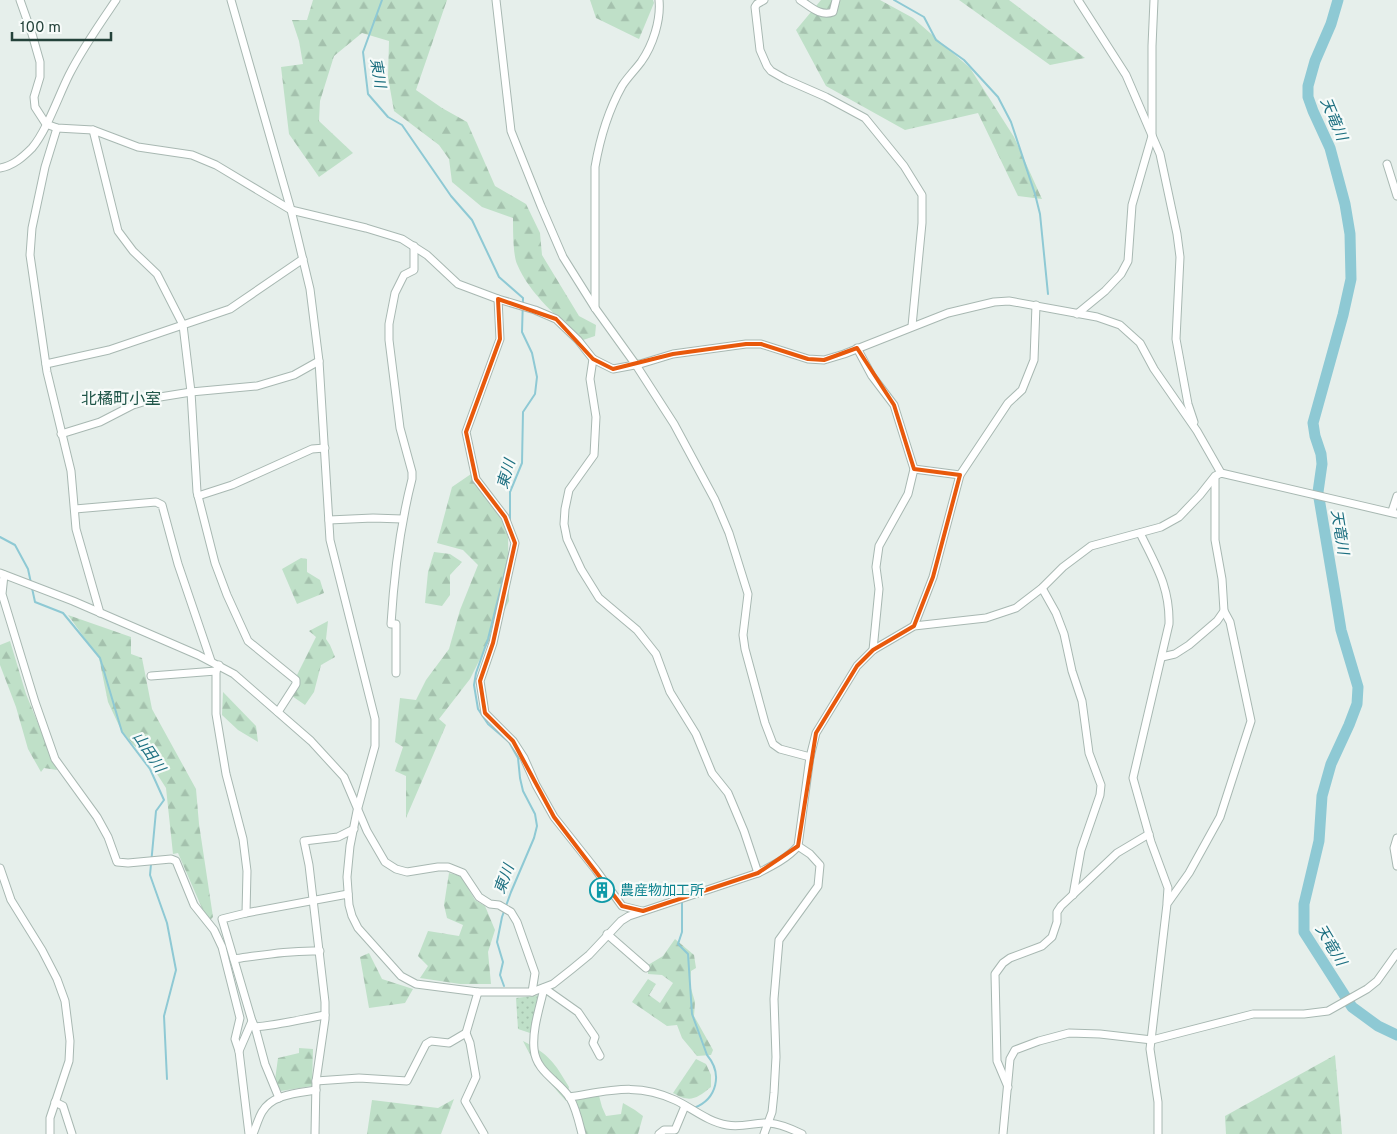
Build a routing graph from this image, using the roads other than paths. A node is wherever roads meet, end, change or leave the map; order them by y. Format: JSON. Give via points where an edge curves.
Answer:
{"nodes":[{"id":1,"x":20,"y":0,"type":"edge"},
{"id":2,"x":116,"y":0,"type":"edge"},
{"id":3,"x":232,"y":0,"type":"edge"},
{"id":4,"x":496,"y":0,"type":"edge"},
{"id":5,"x":659,"y":0,"type":"edge"},
{"id":6,"x":764,"y":0,"type":"edge"},
{"id":7,"x":800,"y":0,"type":"edge"},
{"id":8,"x":836,"y":0,"type":"edge"},
{"id":9,"x":1078,"y":0,"type":"edge"},
{"id":10,"x":1154,"y":0,"type":"edge"},
{"id":11,"x":46,"y":124,"type":"junction"},
{"id":12,"x":57,"y":128,"type":"junction"},
{"id":13,"x":92,"y":130,"type":"junction"},
{"id":14,"x":1152,"y":136,"type":"junction"},
{"id":15,"x":1386,"y":164,"type":"dead end"},
{"id":16,"x":0,"y":168,"type":"edge"},
{"id":17,"x":1397,"y":196,"type":"edge"},
{"id":18,"x":291,"y":210,"type":"junction"},
{"id":19,"x":414,"y":246,"type":"junction"},
{"id":20,"x":303,"y":259,"type":"junction"},
{"id":21,"x":498,"y":299,"type":"junction"},
{"id":22,"x":1036,"y":305,"type":"junction"},
{"id":23,"x":595,"y":308,"type":"junction"},
{"id":24,"x":1077,"y":314,"type":"junction"},
{"id":25,"x":183,"y":325,"type":"junction"},
{"id":26,"x":912,"y":326,"type":"junction"},
{"id":27,"x":857,"y":348,"type":"junction"},
{"id":28,"x":593,"y":359,"type":"junction"},
{"id":29,"x":319,"y":361,"type":"junction"},
{"id":30,"x":46,"y":364,"type":"junction"},
{"id":31,"x":636,"y":365,"type":"junction"},
{"id":32,"x":191,"y":392,"type":"junction"},
{"id":33,"x":1197,"y":431,"type":"junction"},
{"id":34,"x":61,"y":434,"type":"junction"},
{"id":35,"x":325,"y":448,"type":"junction"},
{"id":36,"x":914,"y":469,"type":"junction"},
{"id":37,"x":960,"y":474,"type":"junction"},
{"id":38,"x":1218,"y":475,"type":"junction"},
{"id":39,"x":198,"y":496,"type":"junction"},
{"id":40,"x":1397,"y":496,"type":"edge"},
{"id":41,"x":74,"y":509,"type":"junction"},
{"id":42,"x":1395,"y":512,"type":"edge"},
{"id":43,"x":402,"y":519,"type":"junction"},
{"id":44,"x":329,"y":520,"type":"junction"},
{"id":45,"x":1140,"y":533,"type":"junction"},
{"id":46,"x":2,"y":574,"type":"edge"},
{"id":47,"x":1042,"y":588,"type":"junction"},
{"id":48,"x":1224,"y":611,"type":"junction"},
{"id":49,"x":100,"y":613,"type":"junction"},
{"id":50,"x":914,"y":626,"type":"junction"},
{"id":51,"x":873,"y":650,"type":"junction"},
{"id":52,"x":1162,"y":657,"type":"junction"},
{"id":53,"x":211,"y":661,"type":"junction"},
{"id":54,"x":218,"y":668,"type":"junction"},
{"id":55,"x":396,"y":673,"type":"dead end"},
{"id":56,"x":151,"y":676,"type":"dead end"},
{"id":57,"x":278,"y":712,"type":"junction"},
{"id":58,"x":810,"y":758,"type":"junction"},
{"id":59,"x":357,"y":811,"type":"junction"},
{"id":60,"x":354,"y":829,"type":"junction"},
{"id":61,"x":1149,"y":834,"type":"junction"},
{"id":62,"x":1397,"y":838,"type":"edge"},
{"id":63,"x":798,"y":846,"type":"junction"},
{"id":64,"x":1397,"y":866,"type":"edge"},
{"id":65,"x":0,"y":868,"type":"edge"},
{"id":66,"x":758,"y":873,"type":"junction"},
{"id":67,"x":348,"y":894,"type":"junction"},
{"id":68,"x":1072,"y":896,"type":"junction"},
{"id":69,"x":312,"y":900,"type":"junction"},
{"id":70,"x":1167,"y":904,"type":"junction"},
{"id":71,"x":643,"y":911,"type":"junction"},
{"id":72,"x":246,"y":913,"type":"junction"},
{"id":73,"x":607,"y":934,"type":"junction"},
{"id":74,"x":320,"y":951,"type":"junction"},
{"id":75,"x":1397,"y":953,"type":"edge"},
{"id":76,"x":234,"y":959,"type":"junction"},
{"id":77,"x":646,"y":968,"type":"dead end"},
{"id":78,"x":544,"y":988,"type":"junction"},
{"id":79,"x":478,"y":992,"type":"junction"},
{"id":80,"x":532,"y":992,"type":"junction"},
{"id":81,"x":325,"y":1015,"type":"junction"},
{"id":82,"x":253,"y":1024,"type":"junction"},
{"id":83,"x":466,"y":1034,"type":"junction"},
{"id":84,"x":1152,"y":1040,"type":"junction"},
{"id":85,"x":240,"y":1051,"type":"junction"},
{"id":86,"x":600,"y":1056,"type":"dead end"},
{"id":87,"x":316,"y":1081,"type":"junction"},
{"id":88,"x":1009,"y":1089,"type":"junction"},
{"id":89,"x":316,"y":1090,"type":"junction"},
{"id":90,"x":570,"y":1097,"type":"junction"},
{"id":91,"x":279,"y":1098,"type":"junction"},
{"id":92,"x":55,"y":1102,"type":"junction"},
{"id":93,"x":685,"y":1106,"type":"junction"},
{"id":94,"x":768,"y":1123,"type":"junction"},
{"id":95,"x":50,"y":1134,"type":"edge"},
{"id":96,"x":72,"y":1134,"type":"edge"},
{"id":97,"x":249,"y":1134,"type":"edge"},
{"id":98,"x":253,"y":1134,"type":"edge"},
{"id":99,"x":315,"y":1134,"type":"edge"},
{"id":100,"x":484,"y":1134,"type":"edge"},
{"id":101,"x":582,"y":1134,"type":"edge"},
{"id":102,"x":659,"y":1134,"type":"edge"},
{"id":103,"x":764,"y":1134,"type":"edge"},
{"id":104,"x":802,"y":1134,"type":"edge"},
{"id":105,"x":1003,"y":1134,"type":"edge"},
{"id":106,"x":1158,"y":1134,"type":"edge"}],
"edges":[{"from":1,"to":11,"type":"street","via":[[40,62],[35,107]]},
{"from":2,"to":11,"type":"street","via":[[75,64]]},
{"from":3,"to":18,"type":"street"},
{"from":4,"to":23,"type":"street","via":[[511,131],[563,257]]},
{"from":5,"to":23,"type":"street","via":[[660,12],[652,39],[642,60],[623,85],[607,117],[599,144],[595,167]]},
{"from":6,"to":26,"type":"street","via":[[755,7],[760,50],[766,66],[785,79],[865,118],[904,166],[922,195]]},
{"from":7,"to":8,"type":"street","via":[[827,14],[833,12]]},
{"from":9,"to":14,"type":"street","via":[[1126,75]]},
{"from":10,"to":14,"type":"street"},
{"from":11,"to":12,"type":"street"},
{"from":11,"to":16,"type":"street","via":[[33,147],[20,159]]},
{"from":12,"to":13,"type":"street"},
{"from":12,"to":30,"type":"street","via":[[45,167],[30,243]]},
{"from":13,"to":18,"type":"street","via":[[138,147],[192,155],[216,165]]},
{"from":13,"to":25,"type":"street","via":[[118,231],[133,251],[158,274]]},
{"from":14,"to":24,"type":"street","via":[[1132,206],[1128,260],[1121,274],[1105,291]]},
{"from":14,"to":33,"type":"street","via":[[1160,154],[1177,234],[1180,283],[1176,339],[1188,404]]},
{"from":15,"to":17,"type":"street"},
{"from":18,"to":19,"type":"street","via":[[366,228]]},
{"from":18,"to":20,"type":"street"},
{"from":19,"to":21,"type":"street","via":[[458,284]]},
{"from":19,"to":43,"type":"street","via":[[414,270],[401,278],[395,293],[388,340],[400,428],[412,472]]},
{"from":20,"to":25,"type":"street","via":[[230,309]]},
{"from":20,"to":29,"type":"street"},
{"from":21,"to":28,"type":"street","via":[[556,319]]},
{"from":21,"to":71,"type":"street","via":[[500,339],[466,432],[476,479],[505,517],[515,543],[493,643],[480,681],[485,713],[513,741],[554,816],[622,906]]},
{"from":22,"to":24,"type":"street"},
{"from":22,"to":26,"type":"street","via":[[994,302]]},
{"from":22,"to":37,"type":"street","via":[[1034,360],[1022,390],[1008,403]]},
{"from":23,"to":31,"type":"street"},
{"from":24,"to":33,"type":"street","via":[[1120,325],[1140,343]]},
{"from":25,"to":30,"type":"street","via":[[109,350]]},
{"from":25,"to":32,"type":"street"},
{"from":26,"to":27,"type":"street"},
{"from":27,"to":31,"type":"street","via":[[824,360],[808,359],[761,344],[746,344],[673,354]]},
{"from":27,"to":36,"type":"street","via":[[872,376],[894,405]]},
{"from":28,"to":31,"type":"street","via":[[613,369]]},
{"from":28,"to":66,"type":"street","via":[[590,379],[596,417],[594,454],[569,490],[564,524],[567,539],[599,598],[637,630],[656,654],[670,692],[696,734],[712,773],[728,793]]},
{"from":29,"to":32,"type":"street","via":[[294,375],[257,386]]},
{"from":29,"to":35,"type":"street"},
{"from":30,"to":34,"type":"street"},
{"from":31,"to":58,"type":"street","via":[[674,424],[729,533],[748,594],[745,649],[773,744]]},
{"from":32,"to":34,"type":"street","via":[[133,405],[100,422]]},
{"from":32,"to":39,"type":"street"},
{"from":33,"to":38,"type":"street"},
{"from":34,"to":41,"type":"street","via":[[71,471]]},
{"from":35,"to":39,"type":"street","via":[[312,449],[232,485]]},
{"from":35,"to":44,"type":"street"},
{"from":36,"to":37,"type":"street"},
{"from":36,"to":51,"type":"street","via":[[908,494],[878,546],[879,589]]},
{"from":37,"to":50,"type":"street","via":[[933,577]]},
{"from":38,"to":42,"type":"street"},
{"from":38,"to":45,"type":"street","via":[[1179,517]]},
{"from":38,"to":48,"type":"street","via":[[1216,540]]},
{"from":39,"to":57,"type":"street","via":[[215,563],[248,641],[296,680]]},
{"from":40,"to":42,"type":"street"},
{"from":41,"to":49,"type":"street","via":[[76,529]]},
{"from":41,"to":53,"type":"street","via":[[162,504],[178,564]]},
{"from":43,"to":44,"type":"street"},
{"from":43,"to":55,"type":"street","via":[[391,624],[396,624]]},
{"from":44,"to":59,"type":"street","via":[[330,540],[375,719],[375,746]]},
{"from":45,"to":47,"type":"street","via":[[1091,546]]},
{"from":45,"to":52,"type":"street","via":[[1165,584],[1170,608]]},
{"from":46,"to":49,"type":"street"},
{"from":46,"to":85,"type":"street","via":[[2,594],[55,760],[97,817],[117,862],[176,861],[194,905],[214,930],[222,947],[240,1018],[235,1039]]},
{"from":47,"to":50,"type":"street","via":[[1016,608],[986,618]]},
{"from":47,"to":68,"type":"street","via":[[1064,634],[1082,700],[1088,753],[1101,785],[1081,850]]},
{"from":48,"to":52,"type":"street","via":[[1189,645]]},
{"from":48,"to":70,"type":"street","via":[[1230,622],[1251,721],[1220,817],[1189,873]]},
{"from":49,"to":53,"type":"street"},
{"from":50,"to":51,"type":"street"},
{"from":51,"to":58,"type":"street","via":[[857,666],[816,733]]},
{"from":52,"to":61,"type":"street","via":[[1133,778]]},
{"from":53,"to":54,"type":"street"},
{"from":54,"to":56,"type":"street"},
{"from":54,"to":57,"type":"street","via":[[234,674]]},
{"from":54,"to":72,"type":"street","via":[[216,714],[224,765],[243,839],[247,871]]},
{"from":57,"to":59,"type":"street","via":[[344,777]]},
{"from":58,"to":63,"type":"street"},
{"from":59,"to":60,"type":"street"},
{"from":59,"to":80,"type":"street","via":[[385,862],[408,872],[448,867],[463,873],[479,897],[511,912],[535,973]]},
{"from":60,"to":67,"type":"street","via":[[347,877]]},
{"from":60,"to":69,"type":"street","via":[[338,837],[304,841]]},
{"from":61,"to":68,"type":"street","via":[[1117,853]]},
{"from":61,"to":70,"type":"street","via":[[1168,888]]},
{"from":62,"to":64,"type":"street","via":[[1394,848]]},
{"from":63,"to":66,"type":"street","via":[[786,858]]},
{"from":63,"to":94,"type":"street","via":[[820,865],[820,876],[818,886],[779,940],[774,999],[774,1093]]},
{"from":65,"to":92,"type":"street","via":[[11,900],[42,950],[65,1001],[69,1061]]},
{"from":66,"to":71,"type":"street"},
{"from":67,"to":69,"type":"street"},
{"from":67,"to":79,"type":"street","via":[[358,928],[401,976],[416,984]]},
{"from":68,"to":88,"type":"street","via":[[1057,912],[1052,937],[1042,946],[1010,958],[995,974],[997,1061]]},
{"from":69,"to":72,"type":"street"},
{"from":69,"to":74,"type":"street"},
{"from":70,"to":84,"type":"street"},
{"from":71,"to":73,"type":"street","via":[[621,921]]},
{"from":72,"to":76,"type":"street","via":[[222,918]]},
{"from":73,"to":77,"type":"street"},
{"from":73,"to":78,"type":"street","via":[[589,955]]},
{"from":74,"to":76,"type":"street","via":[[302,950]]},
{"from":74,"to":81,"type":"street"},
{"from":75,"to":84,"type":"street","via":[[1377,981],[1334,1009],[1321,1013],[1253,1014]]},
{"from":76,"to":82,"type":"street"},
{"from":78,"to":80,"type":"street"},
{"from":78,"to":86,"type":"street","via":[[578,1012],[594,1037],[593,1043]]},
{"from":78,"to":90,"type":"street","via":[[534,1051],[544,1072]]},
{"from":79,"to":80,"type":"street"},
{"from":79,"to":83,"type":"street"},
{"from":81,"to":82,"type":"street","via":[[277,1025]]},
{"from":81,"to":87,"type":"street"},
{"from":82,"to":85,"type":"street"},
{"from":82,"to":91,"type":"street"},
{"from":83,"to":87,"type":"street","via":[[448,1043],[431,1041],[426,1044],[407,1081],[359,1078]]},
{"from":83,"to":100,"type":"street","via":[[476,1077],[465,1100]]},
{"from":84,"to":88,"type":"street","via":[[1069,1033],[1039,1041],[1015,1050],[1010,1059]]},
{"from":84,"to":106,"type":"street","via":[[1150,1049],[1158,1102]]},
{"from":85,"to":97,"type":"street"},
{"from":87,"to":89,"type":"street"},
{"from":88,"to":105,"type":"street"},
{"from":89,"to":91,"type":"street"},
{"from":89,"to":99,"type":"street"},
{"from":90,"to":93,"type":"street","via":[[642,1089]]},
{"from":90,"to":101,"type":"street"},
{"from":91,"to":98,"type":"street","via":[[263,1110]]},
{"from":92,"to":95,"type":"street"},
{"from":92,"to":96,"type":"street","via":[[63,1106]]},
{"from":93,"to":94,"type":"street","via":[[726,1125]]},
{"from":93,"to":102,"type":"street","via":[[675,1130],[664,1130]]},
{"from":94,"to":103,"type":"street"},
{"from":94,"to":104,"type":"street"}]}
